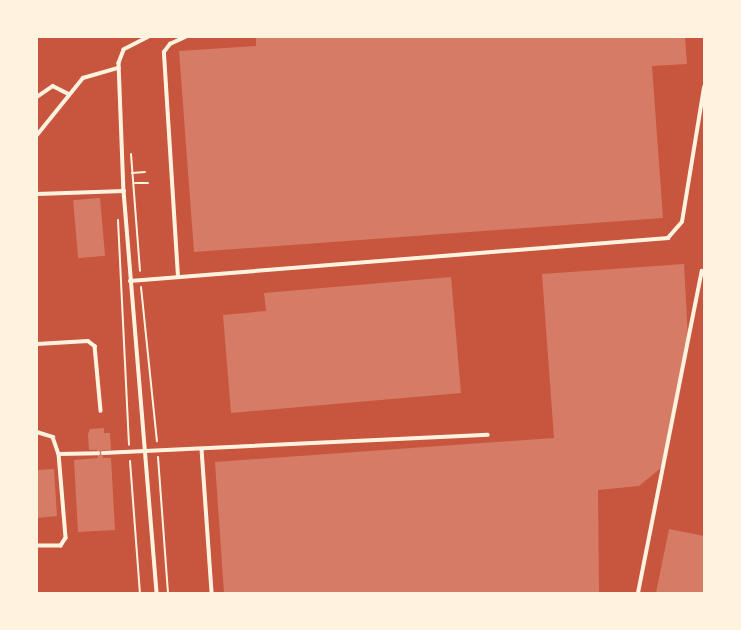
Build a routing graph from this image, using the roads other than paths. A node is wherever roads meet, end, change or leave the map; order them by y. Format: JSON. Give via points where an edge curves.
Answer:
{"nodes":[{"id":1,"x":149,"y":37,"type":"edge"},
{"id":2,"x":185,"y":37,"type":"edge"},
{"id":3,"x":119,"y":68,"type":"junction"},
{"id":4,"x":704,"y":88,"type":"edge"},
{"id":5,"x":69,"y":94,"type":"junction"},
{"id":6,"x":37,"y":97,"type":"edge"},
{"id":7,"x":37,"y":135,"type":"edge"},
{"id":8,"x":124,"y":191,"type":"junction"},
{"id":9,"x":37,"y":194,"type":"edge"},
{"id":10,"x":702,"y":271,"type":"dead end"},
{"id":11,"x":178,"y":277,"type":"junction"},
{"id":12,"x":130,"y":281,"type":"junction"},
{"id":13,"x":37,"y":344,"type":"edge"},
{"id":14,"x":101,"y":411,"type":"dead end"},
{"id":15,"x":37,"y":432,"type":"edge"},
{"id":16,"x":488,"y":435,"type":"dead end"},
{"id":17,"x":202,"y":448,"type":"junction"},
{"id":18,"x":146,"y":451,"type":"junction"},
{"id":19,"x":59,"y":454,"type":"junction"},
{"id":20,"x":37,"y":547,"type":"edge"},
{"id":21,"x":157,"y":593,"type":"edge"},
{"id":22,"x":212,"y":593,"type":"edge"},
{"id":23,"x":638,"y":593,"type":"edge"}],
"edges":[{"from":1,"to":3,"type":"lane","via":[[124,50]]},
{"from":2,"to":11,"type":"lane","via":[[164,52]]},
{"from":3,"to":5,"type":"lane","via":[[91,74]]},
{"from":3,"to":8,"type":"lane"},
{"from":4,"to":11,"type":"lane","via":[[682,222],[668,238]]},
{"from":5,"to":6,"type":"lane","via":[[53,86]]},
{"from":5,"to":7,"type":"lane"},
{"from":8,"to":9,"type":"lane"},
{"from":8,"to":12,"type":"lane"},
{"from":10,"to":23,"type":"lane"},
{"from":11,"to":12,"type":"lane"},
{"from":12,"to":18,"type":"lane"},
{"from":13,"to":14,"type":"lane","via":[[88,341],[95,346]]},
{"from":15,"to":19,"type":"lane","via":[[53,437]]},
{"from":16,"to":17,"type":"lane"},
{"from":17,"to":18,"type":"lane"},
{"from":17,"to":22,"type":"lane"},
{"from":18,"to":19,"type":"lane"},
{"from":18,"to":21,"type":"lane"},
{"from":19,"to":20,"type":"lane","via":[[66,538],[61,546]]}]}
